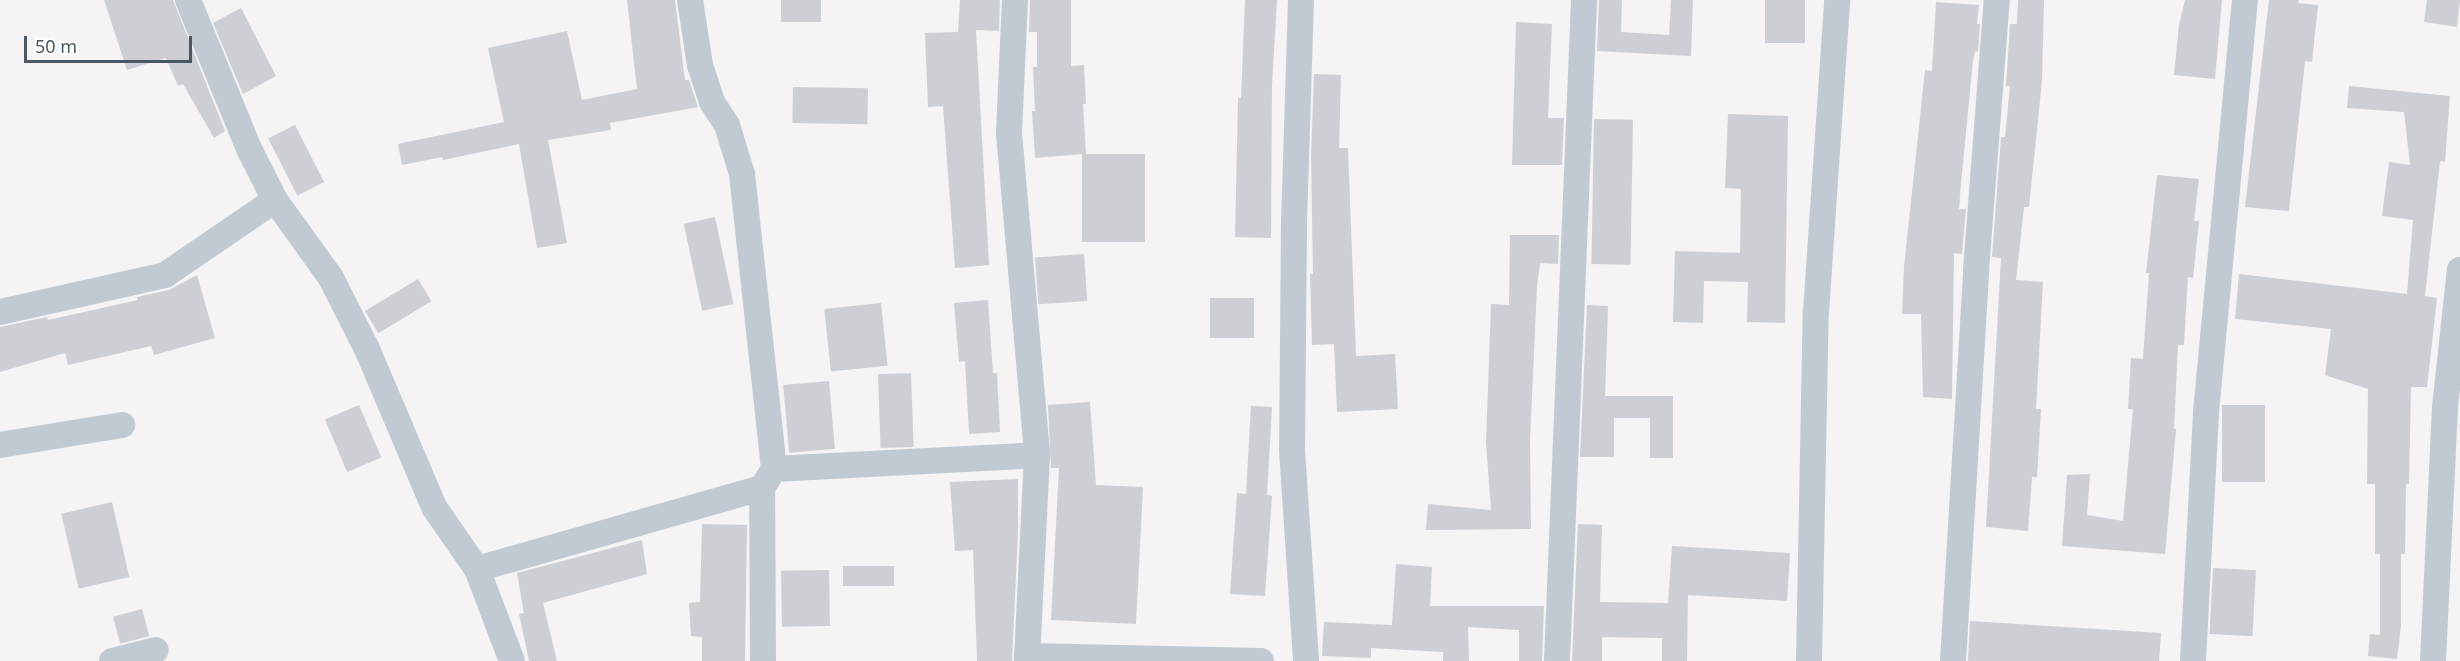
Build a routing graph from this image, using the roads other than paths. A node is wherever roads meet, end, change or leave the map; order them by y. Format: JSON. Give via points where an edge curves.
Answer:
{"nodes":[{"id":1,"x":188,"y":0,"type":"edge"},
{"id":2,"x":690,"y":0,"type":"edge"},
{"id":3,"x":1015,"y":0,"type":"edge"},
{"id":4,"x":1301,"y":0,"type":"edge"},
{"id":5,"x":1584,"y":0,"type":"edge"},
{"id":6,"x":1837,"y":0,"type":"edge"},
{"id":7,"x":1997,"y":0,"type":"edge"},
{"id":8,"x":2245,"y":0,"type":"edge"},
{"id":9,"x":275,"y":200,"type":"junction"},
{"id":10,"x":2460,"y":270,"type":"edge"},
{"id":11,"x":0,"y":312,"type":"edge"},
{"id":12,"x":122,"y":425,"type":"dead end"},
{"id":13,"x":0,"y":445,"type":"edge"},
{"id":14,"x":1037,"y":455,"type":"junction"},
{"id":15,"x":768,"y":478,"type":"junction"},
{"id":16,"x":477,"y":569,"type":"junction"},
{"id":17,"x":156,"y":650,"type":"dead end"},
{"id":18,"x":1027,"y":658,"type":"edge"},
{"id":19,"x":112,"y":661,"type":"edge"},
{"id":20,"x":512,"y":661,"type":"edge"},
{"id":21,"x":764,"y":661,"type":"edge"},
{"id":22,"x":1261,"y":661,"type":"edge"},
{"id":23,"x":1306,"y":661,"type":"edge"},
{"id":24,"x":1557,"y":661,"type":"edge"},
{"id":25,"x":1809,"y":661,"type":"edge"},
{"id":26,"x":1953,"y":661,"type":"edge"},
{"id":27,"x":2193,"y":661,"type":"edge"},
{"id":28,"x":2433,"y":661,"type":"edge"}],
"edges":[{"from":1,"to":9,"type":"street","via":[[249,149]]},
{"from":2,"to":15,"type":"street","via":[[700,65],[712,102],[727,125],[742,174]]},
{"from":3,"to":14,"type":"street","via":[[1009,133]]},
{"from":4,"to":23,"type":"street","via":[[1292,450]]},
{"from":5,"to":24,"type":"street"},
{"from":6,"to":25,"type":"street","via":[[1816,312]]},
{"from":7,"to":26,"type":"street","via":[[1976,270]]},
{"from":8,"to":27,"type":"street","via":[[2206,412]]},
{"from":9,"to":11,"type":"street","via":[[165,275]]},
{"from":9,"to":16,"type":"street","via":[[331,278],[367,350],[434,507]]},
{"from":10,"to":28,"type":"street","via":[[2445,408]]},
{"from":12,"to":13,"type":"street"},
{"from":14,"to":15,"type":"street"},
{"from":14,"to":18,"type":"street"},
{"from":15,"to":16,"type":"street"},
{"from":15,"to":21,"type":"street"},
{"from":16,"to":20,"type":"street"},
{"from":17,"to":19,"type":"street"},
{"from":18,"to":22,"type":"street"}]}
